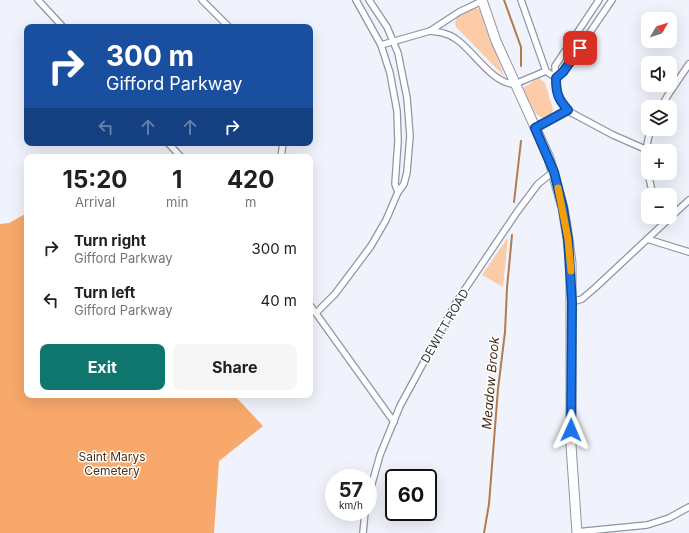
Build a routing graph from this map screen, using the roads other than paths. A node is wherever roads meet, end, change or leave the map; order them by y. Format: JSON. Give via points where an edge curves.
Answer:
{"nodes":[{"id":1,"x":38,"y":0,"type":"edge"},
{"id":2,"x":202,"y":0,"type":"edge"},
{"id":3,"x":356,"y":0,"type":"edge"},
{"id":4,"x":369,"y":0,"type":"edge"},
{"id":5,"x":482,"y":0,"type":"edge"},
{"id":6,"x":521,"y":0,"type":"edge"},
{"id":7,"x":599,"y":0,"type":"edge"},
{"id":8,"x":612,"y":0,"type":"edge"},
{"id":9,"x":60,"y":24,"type":"edge"},
{"id":10,"x":226,"y":24,"type":"edge"},
{"id":11,"x":430,"y":31,"type":"junction"},
{"id":12,"x":394,"y":41,"type":"junction"},
{"id":13,"x":382,"y":45,"type":"junction"},
{"id":14,"x":689,"y":64,"type":"edge"},
{"id":15,"x":546,"y":71,"type":"junction"},
{"id":16,"x":556,"y":78,"type":"junction"},
{"id":17,"x":515,"y":84,"type":"junction"},
{"id":18,"x":666,"y":100,"type":"edge"},
{"id":19,"x":568,"y":110,"type":"junction"},
{"id":20,"x":535,"y":128,"type":"junction"},
{"id":21,"x":171,"y":146,"type":"edge"},
{"id":22,"x":641,"y":147,"type":"edge"},
{"id":23,"x":178,"y":154,"type":"edge"},
{"id":24,"x":554,"y":172,"type":"junction"},
{"id":25,"x":398,"y":192,"type":"junction"},
{"id":26,"x":689,"y":200,"type":"edge"},
{"id":27,"x":677,"y":209,"type":"edge"},
{"id":28,"x":660,"y":224,"type":"edge"},
{"id":29,"x":647,"y":240,"type":"junction"},
{"id":30,"x":689,"y":252,"type":"edge"},
{"id":31,"x":572,"y":302,"type":"junction"},
{"id":32,"x":313,"y":309,"type":"edge"},
{"id":33,"x":316,"y":313,"type":"junction"},
{"id":34,"x":394,"y":422,"type":"junction"},
{"id":35,"x":376,"y":469,"type":"edge"},
{"id":36,"x":689,"y":507,"type":"edge"},
{"id":37,"x":364,"y":521,"type":"edge"},
{"id":38,"x":576,"y":532,"type":"edge"},
{"id":39,"x":363,"y":533,"type":"edge"}],
"edges":[{"from":1,"to":9,"type":"street"},
{"from":2,"to":10,"type":"street"},
{"from":3,"to":13,"type":"street"},
{"from":4,"to":12,"type":"street"},
{"from":5,"to":11,"type":"street"},
{"from":5,"to":17,"type":"main road"},
{"from":6,"to":15,"type":"street"},
{"from":7,"to":16,"type":"street","via":[[555,66]]},
{"from":8,"to":16,"type":"street","via":[[563,72]]},
{"from":11,"to":12,"type":"street"},
{"from":11,"to":17,"type":"street","via":[[452,36],[501,81]]},
{"from":12,"to":13,"type":"street"},
{"from":12,"to":25,"type":"street","via":[[407,98],[410,136],[404,184]]},
{"from":13,"to":25,"type":"street","via":[[397,111],[395,184]]},
{"from":14,"to":18,"type":"street"},
{"from":15,"to":16,"type":"street"},
{"from":15,"to":17,"type":"street"},
{"from":16,"to":19,"type":"street","via":[[556,90],[560,101]]},
{"from":17,"to":20,"type":"main road"},
{"from":19,"to":20,"type":"street"},
{"from":19,"to":22,"type":"street"},
{"from":20,"to":24,"type":"main road"},
{"from":21,"to":23,"type":"street"},
{"from":24,"to":31,"type":"main road","via":[[568,239]]},
{"from":24,"to":34,"type":"street","name":"DEWITT ROAD","via":[[538,184],[521,206],[457,301]]},
{"from":25,"to":33,"type":"street","via":[[371,246],[335,294]]},
{"from":26,"to":27,"type":"street"},
{"from":28,"to":29,"type":"street"},
{"from":29,"to":30,"type":"street"},
{"from":29,"to":31,"type":"street","via":[[582,299]]},
{"from":31,"to":38,"type":"main road","via":[[571,445]]},
{"from":32,"to":33,"type":"street"},
{"from":33,"to":34,"type":"street"},
{"from":34,"to":35,"type":"street","name":"DEWITT ROAD"},
{"from":36,"to":38,"type":"street","via":[[669,518],[647,525]]},
{"from":37,"to":39,"type":"street"}]}
